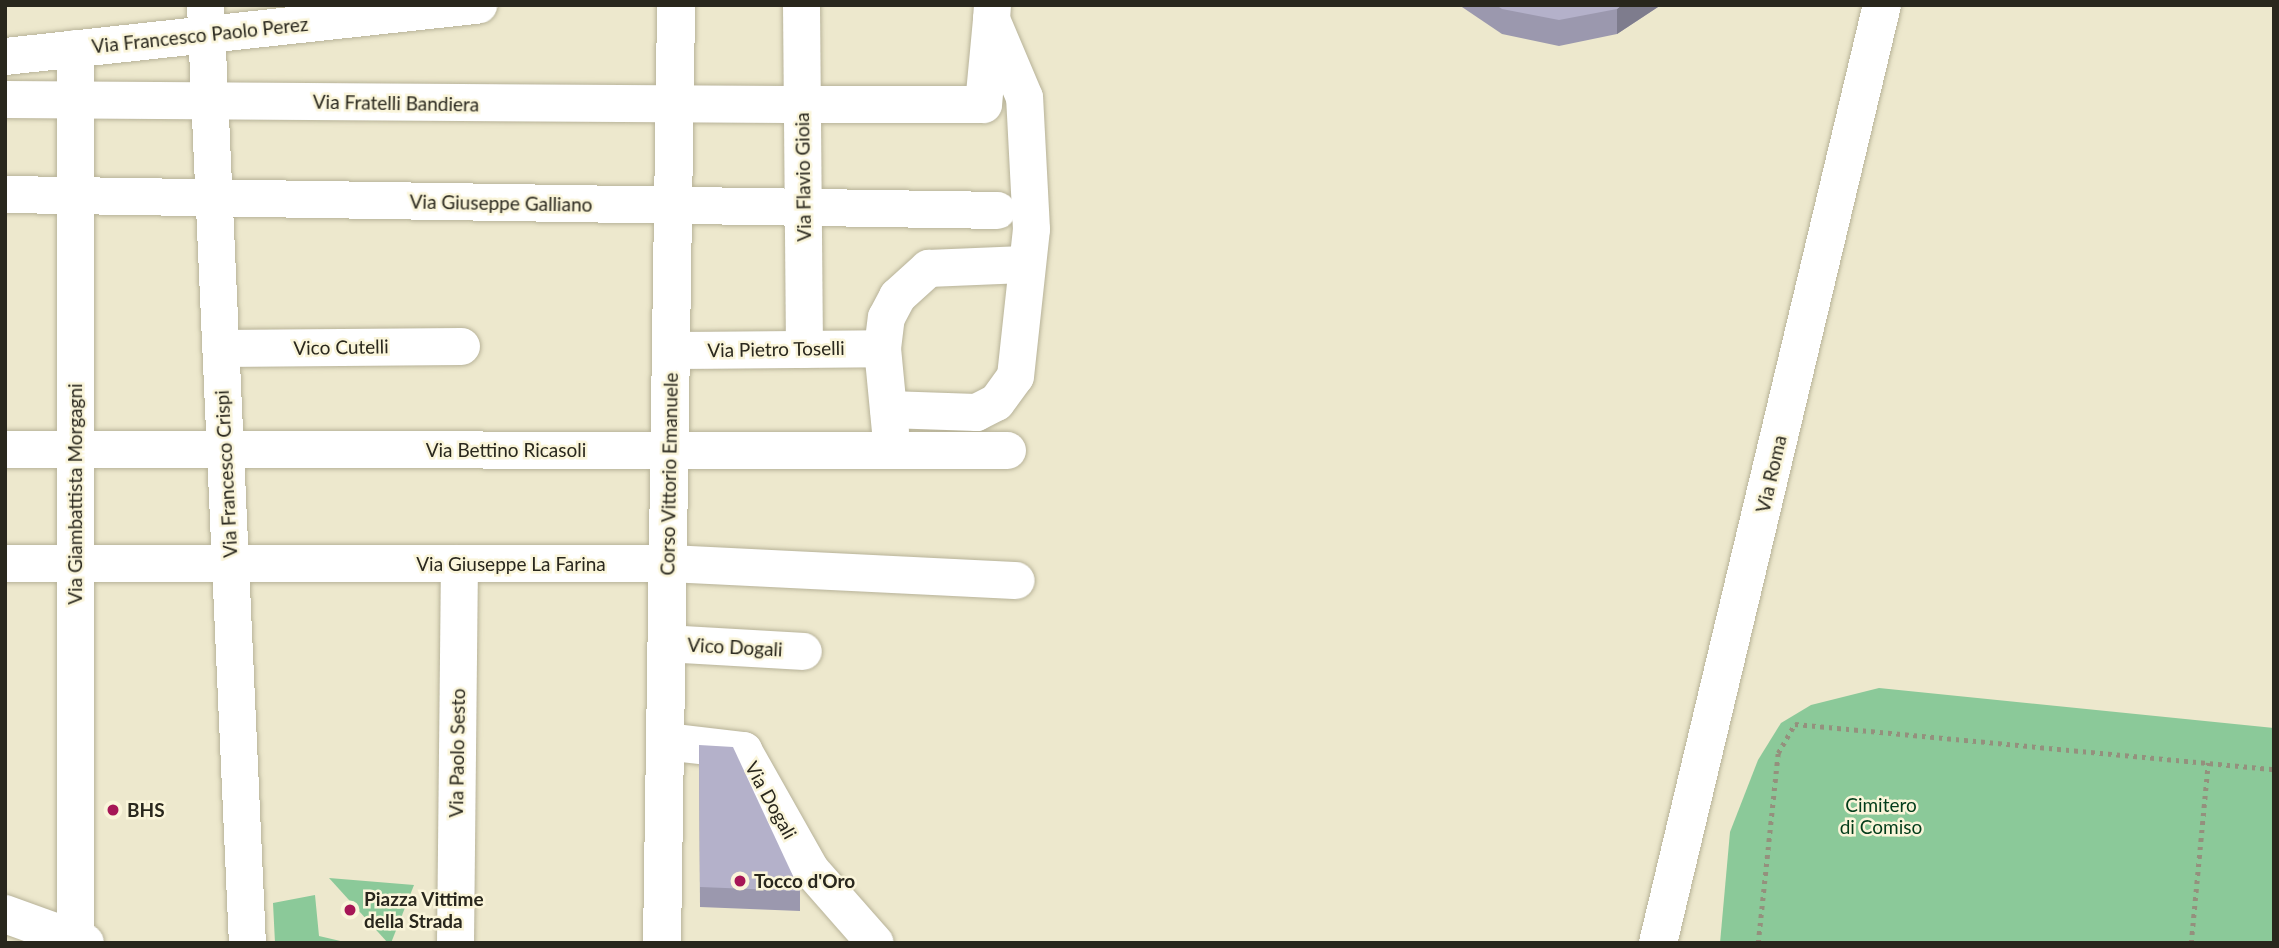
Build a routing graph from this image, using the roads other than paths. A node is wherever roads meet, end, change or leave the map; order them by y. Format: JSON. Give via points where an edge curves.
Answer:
{"nodes":[{"id":1,"x":478,"y":5,"type":"edge"},
{"id":2,"x":676,"y":5,"type":"edge"},
{"id":3,"x":801,"y":5,"type":"edge"},
{"id":4,"x":1882,"y":5,"type":"edge"},
{"id":5,"x":991,"y":12,"type":"edge"},
{"id":6,"x":206,"y":20,"type":"edge"},
{"id":7,"x":75,"y":48,"type":"junction"},
{"id":8,"x":5,"y":56,"type":"edge"},
{"id":9,"x":5,"y":99,"type":"edge"},
{"id":10,"x":75,"y":99,"type":"junction"},
{"id":11,"x":209,"y":101,"type":"junction"},
{"id":12,"x":795,"y":104,"type":"junction"},
{"id":13,"x":674,"y":107,"type":"junction"},
{"id":14,"x":5,"y":194,"type":"edge"},
{"id":15,"x":75,"y":195,"type":"junction"},
{"id":16,"x":214,"y":198,"type":"junction"},
{"id":17,"x":672,"y":206,"type":"junction"},
{"id":18,"x":803,"y":208,"type":"junction"},
{"id":19,"x":926,"y":210,"type":"junction"},
{"id":20,"x":997,"y":210,"type":"dead end"},
{"id":21,"x":1023,"y":264,"type":"junction"},
{"id":22,"x":928,"y":268,"type":"junction"},
{"id":23,"x":461,"y":346,"type":"dead end"},
{"id":24,"x":220,"y":348,"type":"junction"},
{"id":25,"x":882,"y":348,"type":"junction"},
{"id":26,"x":804,"y":349,"type":"junction"},
{"id":27,"x":671,"y":351,"type":"junction"},
{"id":28,"x":888,"y":409,"type":"junction"},
{"id":29,"x":5,"y":449,"type":"edge"},
{"id":30,"x":75,"y":449,"type":"junction"},
{"id":31,"x":891,"y":449,"type":"junction"},
{"id":32,"x":225,"y":450,"type":"junction"},
{"id":33,"x":669,"y":450,"type":"junction"},
{"id":34,"x":1007,"y":450,"type":"dead end"},
{"id":35,"x":5,"y":563,"type":"edge"},
{"id":36,"x":75,"y":563,"type":"junction"},
{"id":37,"x":459,"y":563,"type":"junction"},
{"id":38,"x":667,"y":564,"type":"junction"},
{"id":39,"x":231,"y":566,"type":"junction"},
{"id":40,"x":1016,"y":580,"type":"dead end"},
{"id":41,"x":666,"y":643,"type":"junction"},
{"id":42,"x":803,"y":651,"type":"dead end"},
{"id":43,"x":665,"y":741,"type":"junction"},
{"id":44,"x":13,"y":913,"type":"edge"},
{"id":45,"x":80,"y":941,"type":"edge"},
{"id":46,"x":247,"y":943,"type":"edge"},
{"id":47,"x":455,"y":943,"type":"edge"},
{"id":48,"x":662,"y":943,"type":"edge"},
{"id":49,"x":875,"y":943,"type":"edge"},
{"id":50,"x":1658,"y":943,"type":"edge"}],
"edges":[{"from":1,"to":6,"type":"street","name":"Via Francesco Paolo Perez"},
{"from":2,"to":13,"type":"main road","name":"Corso Vittorio Emanuele"},
{"from":3,"to":12,"type":"street","name":"Via Flavio Gioia"},
{"from":4,"to":50,"type":"main road","name":"Via Roma"},
{"from":5,"to":12,"type":"street","name":"Via Fratelli Bandiera","via":[[983,104]]},
{"from":5,"to":21,"type":"street","via":[[1024,97],[1031,229]]},
{"from":6,"to":7,"type":"street","name":"Via Francesco Paolo Perez"},
{"from":6,"to":11,"type":"street","name":"Via Francesco Crispi"},
{"from":7,"to":8,"type":"street","name":"Via Francesco Paolo Perez"},
{"from":7,"to":10,"type":"street","name":"Via Giambattista Morgagni"},
{"from":9,"to":10,"type":"street","name":"Via Fratelli Bandiera"},
{"from":10,"to":11,"type":"street","name":"Via Fratelli Bandiera"},
{"from":10,"to":15,"type":"street","name":"Via Giambattista Morgagni"},
{"from":11,"to":13,"type":"street","name":"Via Fratelli Bandiera"},
{"from":11,"to":16,"type":"street","name":"Via Francesco Crispi"},
{"from":12,"to":13,"type":"street","name":"Via Fratelli Bandiera"},
{"from":12,"to":18,"type":"street","name":"Via Flavio Gioia"},
{"from":13,"to":17,"type":"main road","name":"Corso Vittorio Emanuele"},
{"from":14,"to":15,"type":"street","name":"Via Giuseppe Galliano"},
{"from":15,"to":16,"type":"street","name":"Via Giuseppe Galliano"},
{"from":15,"to":30,"type":"street","name":"Via Giambattista Morgagni"},
{"from":16,"to":17,"type":"street","name":"Via Giuseppe Galliano"},
{"from":16,"to":24,"type":"street","name":"Via Francesco Crispi"},
{"from":17,"to":18,"type":"street","name":"Via Giuseppe Galliano"},
{"from":17,"to":27,"type":"main road","name":"Corso Vittorio Emanuele"},
{"from":18,"to":19,"type":"street","name":"Via Giuseppe Galliano"},
{"from":18,"to":26,"type":"street","name":"Via Flavio Gioia"},
{"from":19,"to":20,"type":"street","name":"Via Giuseppe Galliano"},
{"from":19,"to":22,"type":"street"},
{"from":21,"to":22,"type":"street"},
{"from":21,"to":28,"type":"street","via":[[1015,376],[996,402],[953,414]]},
{"from":22,"to":25,"type":"street","via":[[897,296]]},
{"from":23,"to":24,"type":"street","name":"Vico Cutelli"},
{"from":24,"to":32,"type":"street","name":"Via Francesco Crispi"},
{"from":25,"to":26,"type":"street","name":"Via Pietro Toselli"},
{"from":25,"to":28,"type":"street"},
{"from":26,"to":27,"type":"street","name":"Via Pietro Toselli"},
{"from":27,"to":33,"type":"main road","name":"Corso Vittorio Emanuele"},
{"from":28,"to":31,"type":"street"},
{"from":29,"to":30,"type":"street","name":"Via Bettino Ricasoli"},
{"from":30,"to":32,"type":"street","name":"Via Bettino Ricasoli"},
{"from":30,"to":36,"type":"street","name":"Via Giambattista Morgagni"},
{"from":31,"to":33,"type":"street","name":"Via Bettino Ricasoli"},
{"from":31,"to":34,"type":"street","name":"Via Bettino Ricasoli"},
{"from":32,"to":33,"type":"street","name":"Via Bettino Ricasoli"},
{"from":32,"to":39,"type":"street","name":"Via Francesco Crispi"},
{"from":33,"to":38,"type":"main road","name":"Corso Vittorio Emanuele"},
{"from":35,"to":36,"type":"street","name":"Via Giuseppe La Farina"},
{"from":36,"to":39,"type":"street","name":"Via Giuseppe La Farina"},
{"from":36,"to":45,"type":"street","name":"Via Giambattista Morgagni"},
{"from":37,"to":38,"type":"street","name":"Via Giuseppe La Farina"},
{"from":37,"to":39,"type":"street","name":"Via Giuseppe La Farina"},
{"from":37,"to":47,"type":"street","name":"Via Paolo Sesto"},
{"from":38,"to":40,"type":"street","name":"Via Giuseppe La Farina"},
{"from":38,"to":41,"type":"main road","name":"Corso Vittorio Emanuele"},
{"from":39,"to":46,"type":"street","name":"Via Francesco Crispi"},
{"from":41,"to":42,"type":"street","name":"Vico Dogali"},
{"from":41,"to":43,"type":"main road","name":"Corso Vittorio Emanuele"},
{"from":43,"to":48,"type":"main road","name":"Corso Vittorio Emanuele"},
{"from":43,"to":49,"type":"street","name":"Via Dogali","via":[[743,750],[810,870]]},
{"from":44,"to":45,"type":"main road"}]}
